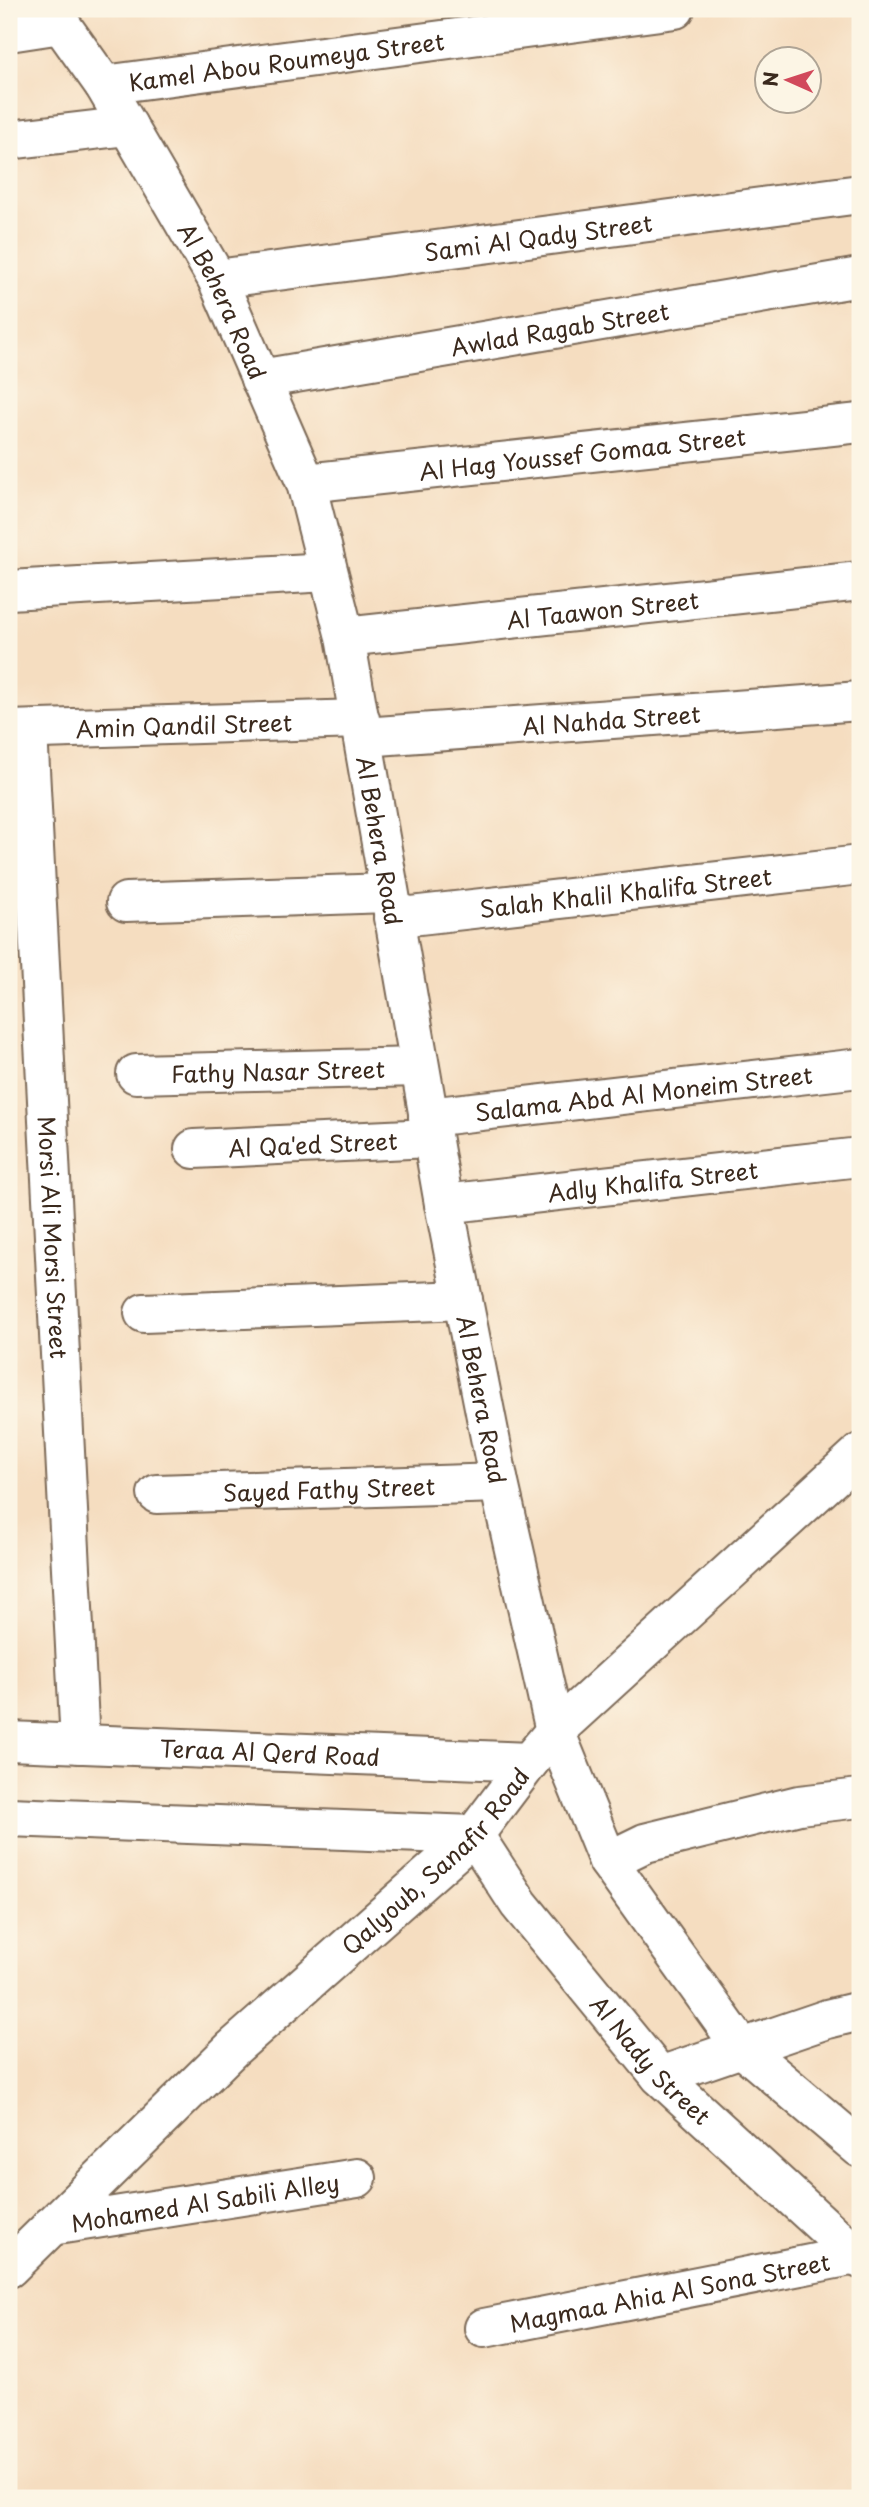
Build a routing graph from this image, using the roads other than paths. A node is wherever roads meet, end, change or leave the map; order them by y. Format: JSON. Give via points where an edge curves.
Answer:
{"nodes":[{"id":1,"x":675,"y":9,"type":"edge"},
{"id":2,"x":56,"y":17,"type":"edge"},
{"id":3,"x":9,"y":32,"type":"edge"},
{"id":4,"x":104,"y":85,"type":"junction"},
{"id":5,"x":128,"y":126,"type":"junction"},
{"id":6,"x":9,"y":140,"type":"edge"},
{"id":7,"x":860,"y":194,"type":"edge"},
{"id":8,"x":860,"y":277,"type":"edge"},
{"id":9,"x":217,"y":279,"type":"junction"},
{"id":10,"x":260,"y":379,"type":"junction"},
{"id":11,"x":860,"y":423,"type":"edge"},
{"id":12,"x":306,"y":484,"type":"junction"},
{"id":13,"x":328,"y":572,"type":"junction"},
{"id":14,"x":860,"y":581,"type":"edge"},
{"id":15,"x":9,"y":590,"type":"edge"},
{"id":16,"x":345,"y":637,"type":"junction"},
{"id":17,"x":860,"y":701,"type":"edge"},
{"id":18,"x":362,"y":728,"type":"junction"},
{"id":19,"x":18,"y":730,"type":"edge"},
{"id":20,"x":860,"y":865,"type":"edge"},
{"id":21,"x":126,"y":902,"type":"dead end"},
{"id":22,"x":390,"y":906,"type":"junction"},
{"id":23,"x":419,"y":1067,"type":"junction"},
{"id":24,"x":860,"y":1068,"type":"edge"},
{"id":25,"x":136,"y":1074,"type":"dead end"},
{"id":26,"x":430,"y":1128,"type":"junction"},
{"id":27,"x":194,"y":1149,"type":"dead end"},
{"id":28,"x":860,"y":1157,"type":"edge"},
{"id":29,"x":444,"y":1204,"type":"junction"},
{"id":30,"x":463,"y":1300,"type":"junction"},
{"id":31,"x":144,"y":1313,"type":"dead end"},
{"id":32,"x":860,"y":1453,"type":"edge"},
{"id":33,"x":499,"y":1483,"type":"junction"},
{"id":34,"x":157,"y":1494,"type":"dead end"},
{"id":35,"x":555,"y":1731,"type":"junction"},
{"id":36,"x":9,"y":1741,"type":"edge"},
{"id":37,"x":80,"y":1744,"type":"junction"},
{"id":38,"x":529,"y":1762,"type":"junction"},
{"id":39,"x":860,"y":1798,"type":"edge"},
{"id":40,"x":9,"y":1817,"type":"edge"},
{"id":41,"x":474,"y":1835,"type":"junction"},
{"id":42,"x":608,"y":1861,"type":"junction"},
{"id":43,"x":860,"y":2011,"type":"edge"},
{"id":44,"x":742,"y":2048,"type":"junction"},
{"id":45,"x":660,"y":2076,"type":"junction"},
{"id":46,"x":860,"y":2148,"type":"edge"},
{"id":47,"x":357,"y":2178,"type":"dead end"},
{"id":48,"x":51,"y":2226,"type":"junction"},
{"id":49,"x":858,"y":2257,"type":"edge"},
{"id":50,"x":9,"y":2268,"type":"edge"},
{"id":51,"x":484,"y":2328,"type":"dead end"}],
"edges":[{"from":1,"to":4,"type":"street","name":"Kamel Abou Roumeya Street"},
{"from":2,"to":3,"type":"street"},
{"from":2,"to":4,"type":"street","name":"Al Behera Road"},
{"from":4,"to":5,"type":"street","name":"Al Behera Road"},
{"from":5,"to":6,"type":"street"},
{"from":5,"to":9,"type":"street","name":"Al Behera Road"},
{"from":7,"to":9,"type":"street","name":"Sami Al Qady Street"},
{"from":8,"to":10,"type":"street","name":"Awlad Ragab Street"},
{"from":9,"to":10,"type":"street","name":"Al Behera Road"},
{"from":10,"to":12,"type":"street","name":"Al Behera Road"},
{"from":11,"to":12,"type":"street","name":"Al Hag Youssef Gomaa Street"},
{"from":12,"to":13,"type":"street","name":"Al Behera Road"},
{"from":13,"to":15,"type":"street"},
{"from":13,"to":16,"type":"street","name":"Al Behera Road"},
{"from":14,"to":16,"type":"street","name":"Al Taawon Street"},
{"from":16,"to":18,"type":"street","name":"Al Behera Road"},
{"from":17,"to":18,"type":"street","name":"Al Nahda Street"},
{"from":18,"to":19,"type":"street","name":"Amin Qandil Street"},
{"from":18,"to":22,"type":"street","name":"Al Behera Road"},
{"from":19,"to":37,"type":"street","name":"Morsi Ali Morsi Street"},
{"from":20,"to":22,"type":"street","name":"Salah Khalil Khalifa Street"},
{"from":21,"to":22,"type":"street","name":"Salah Khalil Khalifa Street"},
{"from":22,"to":23,"type":"street","name":"Al Behera Road"},
{"from":23,"to":25,"type":"street","name":"Fathy Nasar Street"},
{"from":23,"to":26,"type":"street","name":"Al Behera Road"},
{"from":24,"to":26,"type":"street","name":"Salama Abd Al Moneim Street"},
{"from":26,"to":27,"type":"street","name":"Al Qa'ed Street"},
{"from":26,"to":29,"type":"street","name":"Al Behera Road"},
{"from":28,"to":29,"type":"street","name":"Adly Khalifa Street"},
{"from":29,"to":30,"type":"street","name":"Al Behera Road"},
{"from":30,"to":31,"type":"street"},
{"from":30,"to":33,"type":"street","name":"Al Behera Road"},
{"from":32,"to":35,"type":"street","name":"Qalyoub, Sanafir Road"},
{"from":33,"to":34,"type":"street","name":"Sayed Fathy Street"},
{"from":33,"to":35,"type":"street","name":"Al Behera Road"},
{"from":35,"to":38,"type":"street","name":"Qalyoub, Sanafir Road"},
{"from":35,"to":42,"type":"street","name":"Al Behera Road"},
{"from":36,"to":37,"type":"street","name":"Teraa Al Qerd Road"},
{"from":37,"to":38,"type":"street","name":"Teraa Al Qerd Road"},
{"from":38,"to":41,"type":"street","name":"Qalyoub, Sanafir Road"},
{"from":39,"to":42,"type":"street","via":[[799,1805],[645,1843]]},
{"from":40,"to":41,"type":"street"},
{"from":41,"to":45,"type":"street","name":"Al Nady Street","via":[[519,1903]]},
{"from":41,"to":48,"type":"street","name":"Qalyoub, Sanafir Road","via":[[232,2049]]},
{"from":42,"to":44,"type":"street","name":"Al Behera Road"},
{"from":43,"to":44,"type":"street"},
{"from":44,"to":45,"type":"street"},
{"from":44,"to":46,"type":"street","name":"Al Behera Road"},
{"from":45,"to":49,"type":"street","name":"Al Nady Street"},
{"from":47,"to":48,"type":"street","name":"Mohamed Al Sabili Alley"},
{"from":48,"to":50,"type":"street","name":"Qalyoub, Sanafir Road"},
{"from":49,"to":51,"type":"street","name":"Magmaa Ahia Al Sona Street"}]}
